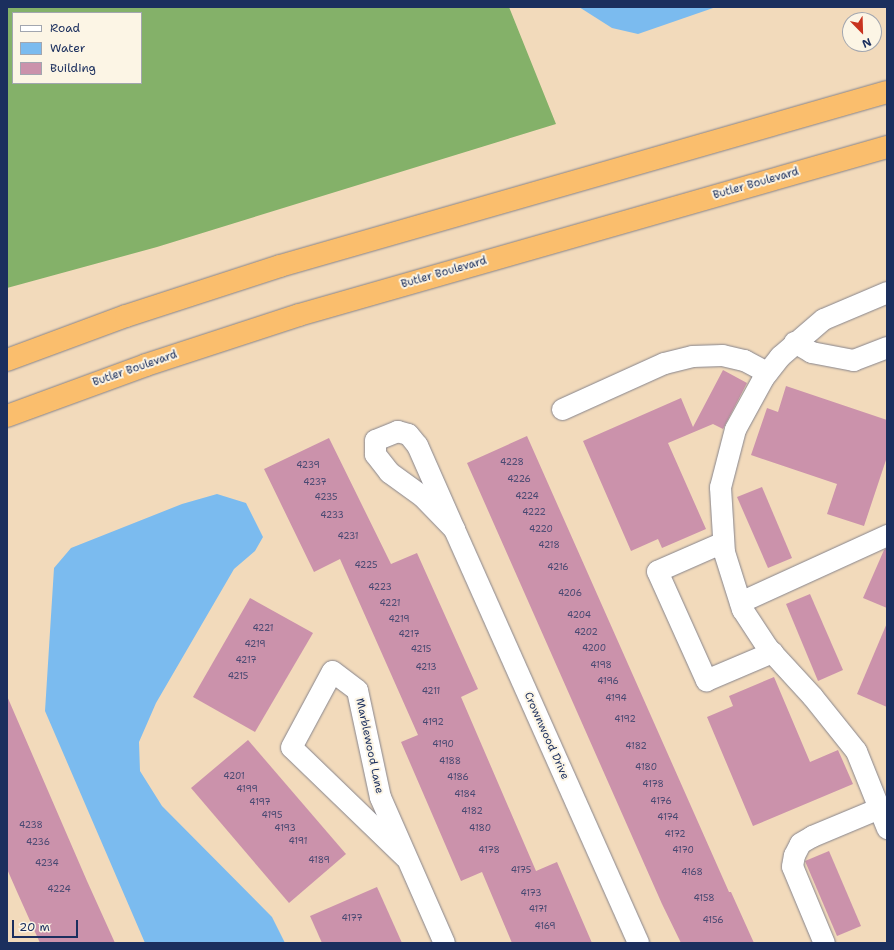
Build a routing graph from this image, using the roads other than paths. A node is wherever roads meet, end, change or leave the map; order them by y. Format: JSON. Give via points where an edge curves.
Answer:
{"nodes":[{"id":1,"x":887,"y":92,"type":"edge"},
{"id":2,"x":887,"y":147,"type":"edge"},
{"id":3,"x":887,"y":292,"type":"edge"},
{"id":4,"x":794,"y":342,"type":"junction"},
{"id":5,"x":887,"y":347,"type":"edge"},
{"id":6,"x":7,"y":360,"type":"edge"},
{"id":7,"x":767,"y":372,"type":"junction"},
{"id":8,"x":562,"y":410,"type":"dead end"},
{"id":9,"x":7,"y":416,"type":"edge"},
{"id":10,"x":454,"y":529,"type":"junction"},
{"id":11,"x":887,"y":535,"type":"edge"},
{"id":12,"x":723,"y":542,"type":"junction"},
{"id":13,"x":740,"y":602,"type":"junction"},
{"id":14,"x":772,"y":652,"type":"junction"},
{"id":15,"x":880,"y":808,"type":"junction"},
{"id":16,"x":887,"y":828,"type":"edge"},
{"id":17,"x":405,"y":857,"type":"junction"},
{"id":18,"x":444,"y":943,"type":"edge"},
{"id":19,"x":638,"y":943,"type":"edge"},
{"id":20,"x":824,"y":943,"type":"edge"}],
"edges":[{"from":1,"to":6,"type":"highway","via":[[280,266],[126,316]]},
{"from":2,"to":9,"type":"highway","name":"Butler Boulevard","via":[[299,315],[154,362]]},
{"from":3,"to":4,"type":"street","via":[[823,319]]},
{"from":4,"to":5,"type":"street","via":[[811,352],[853,360]]},
{"from":4,"to":7,"type":"street"},
{"from":7,"to":8,"type":"street","via":[[744,360],[722,355],[692,356],[664,363]]},
{"from":7,"to":12,"type":"street","via":[[735,429],[726,460],[720,487]]},
{"from":10,"to":10,"type":"street","name":"Crownwood Drive","via":[[422,496],[389,472],[375,454],[375,440],[397,431],[408,434],[417,445]]},
{"from":10,"to":19,"type":"street","name":"Crownwood Drive"},
{"from":11,"to":13,"type":"street"},
{"from":12,"to":13,"type":"street"},
{"from":12,"to":14,"type":"street","via":[[657,571],[706,680]]},
{"from":13,"to":14,"type":"street","via":[[754,631]]},
{"from":14,"to":15,"type":"street","via":[[812,696],[856,751]]},
{"from":15,"to":16,"type":"street"},
{"from":15,"to":20,"type":"street","via":[[812,836],[800,843],[794,855],[792,866]]},
{"from":17,"to":17,"type":"street","name":"Marblewood Lane","via":[[292,747],[332,671],[357,690],[380,797]]},
{"from":17,"to":18,"type":"street","name":"Marblewood Lane"}]}
